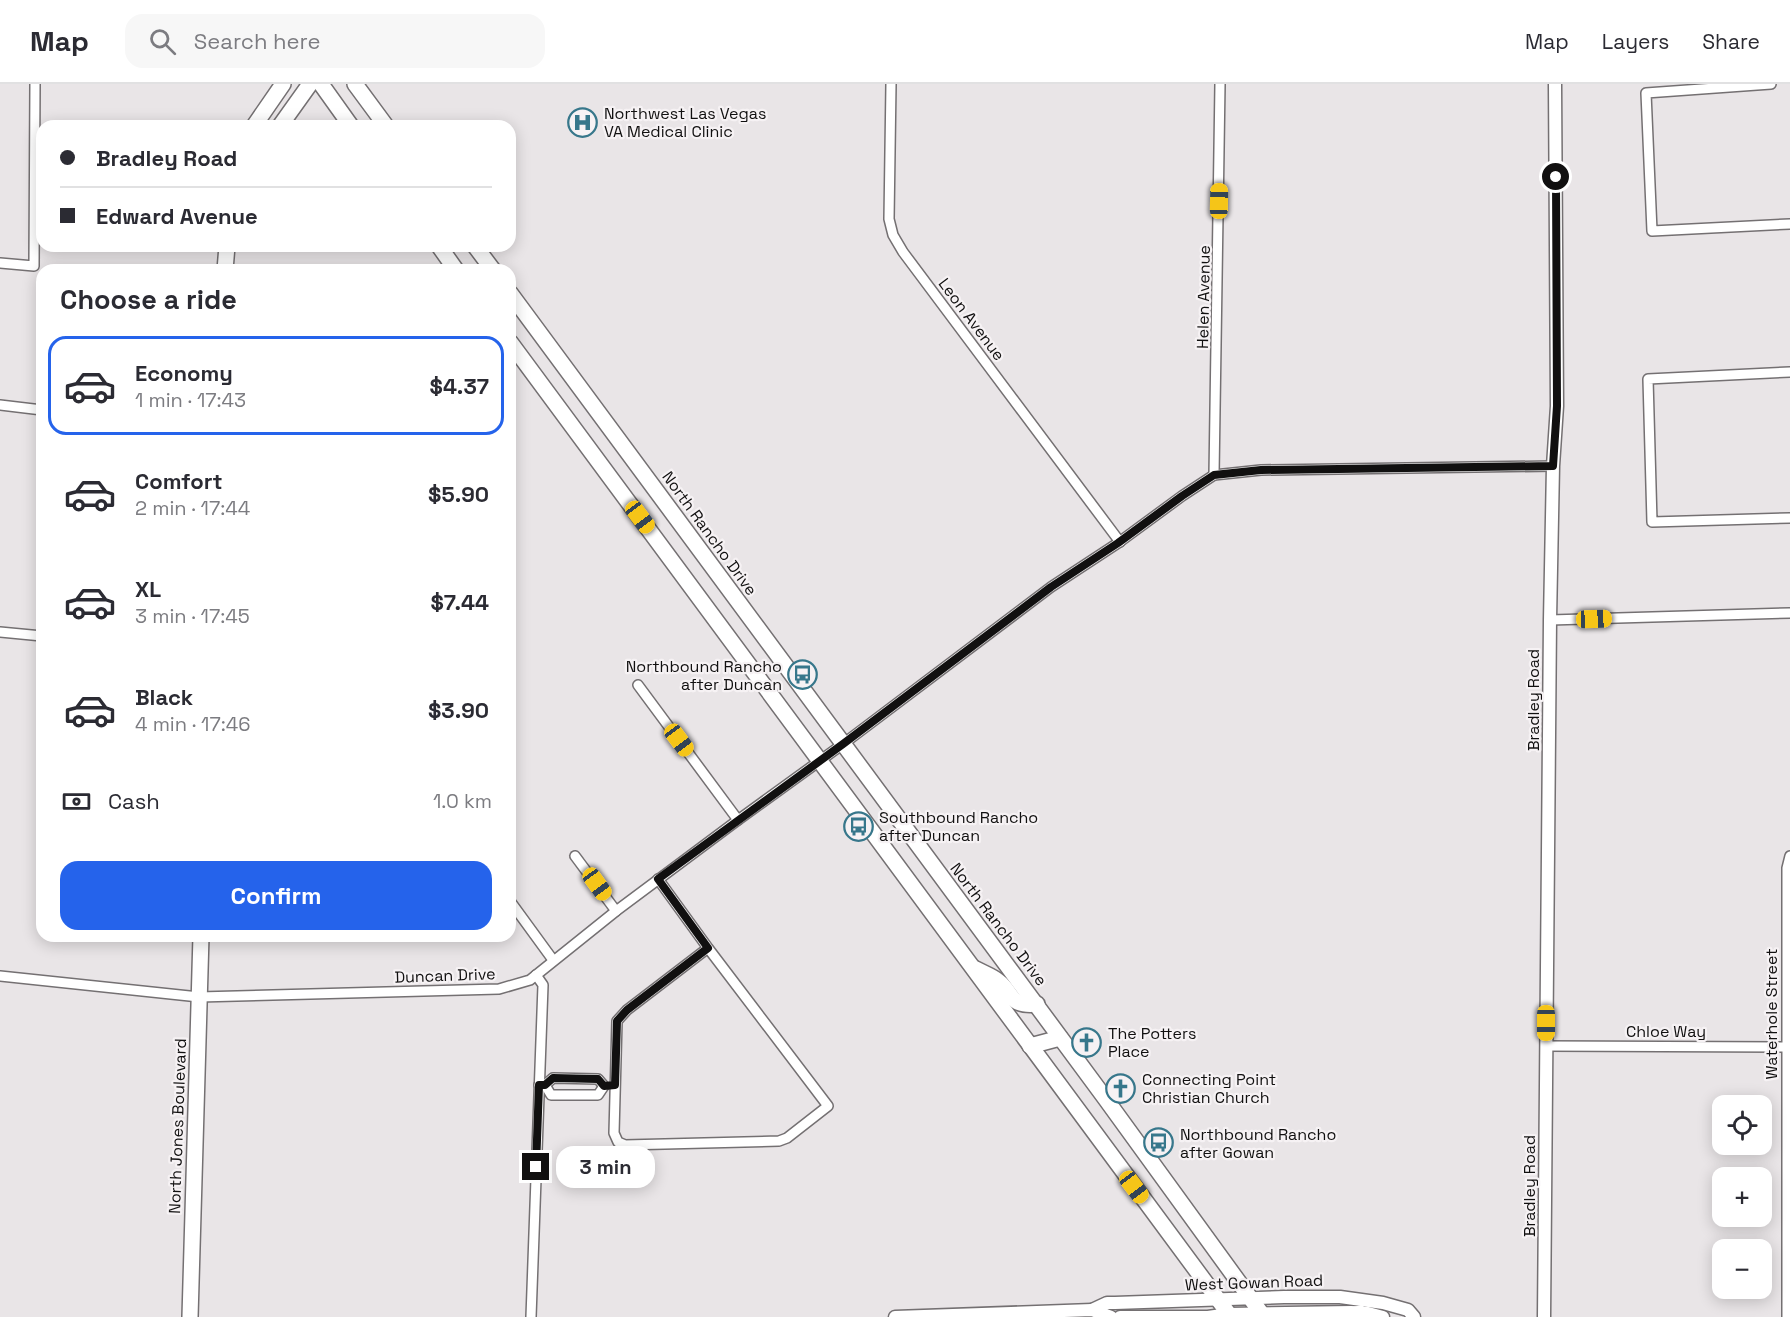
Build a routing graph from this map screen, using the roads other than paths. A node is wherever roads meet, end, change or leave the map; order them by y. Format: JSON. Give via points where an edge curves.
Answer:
{"nodes":[{"id":1,"x":35,"y":84,"type":"edge"},
{"id":2,"x":283,"y":84,"type":"edge"},
{"id":3,"x":310,"y":84,"type":"edge"},
{"id":4,"x":321,"y":84,"type":"edge"},
{"id":5,"x":355,"y":84,"type":"edge"},
{"id":6,"x":891,"y":84,"type":"edge"},
{"id":7,"x":1220,"y":84,"type":"edge"},
{"id":8,"x":1555,"y":84,"type":"edge"},
{"id":9,"x":1772,"y":84,"type":"edge"},
{"id":10,"x":258,"y":120,"type":"edge"},
{"id":11,"x":284,"y":120,"type":"edge"},
{"id":12,"x":347,"y":120,"type":"edge"},
{"id":13,"x":382,"y":120,"type":"edge"},
{"id":14,"x":1790,"y":224,"type":"edge"},
{"id":15,"x":0,"y":263,"type":"edge"},
{"id":16,"x":516,"y":301,"type":"edge"},
{"id":17,"x":516,"y":350,"type":"edge"},
{"id":18,"x":1790,"y":372,"type":"edge"},
{"id":19,"x":0,"y":405,"type":"edge"},
{"id":20,"x":36,"y":409,"type":"edge"},
{"id":21,"x":1553,"y":466,"type":"junction"},
{"id":22,"x":1214,"y":475,"type":"junction"},
{"id":23,"x":1790,"y":518,"type":"edge"},
{"id":24,"x":1120,"y":542,"type":"junction"},
{"id":25,"x":1790,"y":613,"type":"edge"},
{"id":26,"x":1550,"y":620,"type":"junction"},
{"id":27,"x":0,"y":632,"type":"edge"},
{"id":28,"x":36,"y":635,"type":"edge"},
{"id":29,"x":638,"y":685,"type":"dead end"},
{"id":30,"x":843,"y":744,"type":"junction"},
{"id":31,"x":820,"y":761,"type":"junction"},
{"id":32,"x":738,"y":820,"type":"junction"},
{"id":33,"x":575,"y":856,"type":"dead end"},
{"id":34,"x":1790,"y":856,"type":"edge"},
{"id":35,"x":658,"y":879,"type":"junction"},
{"id":36,"x":516,"y":909,"type":"edge"},
{"id":37,"x":616,"y":911,"type":"junction"},
{"id":38,"x":201,"y":942,"type":"edge"},
{"id":39,"x":708,"y":948,"type":"junction"},
{"id":40,"x":553,"y":960,"type":"junction"},
{"id":41,"x":971,"y":967,"type":"junction"},
{"id":42,"x":536,"y":975,"type":"junction"},
{"id":43,"x":0,"y":976,"type":"edge"},
{"id":44,"x":199,"y":997,"type":"junction"},
{"id":45,"x":1036,"y":1004,"type":"junction"},
{"id":46,"x":1060,"y":1038,"type":"junction"},
{"id":47,"x":1030,"y":1046,"type":"junction"},
{"id":48,"x":1546,"y":1046,"type":"junction"},
{"id":49,"x":1786,"y":1047,"type":"junction"},
{"id":50,"x":542,"y":1085,"type":"junction"},
{"id":51,"x":615,"y":1085,"type":"junction"},
{"id":52,"x":604,"y":1086,"type":"junction"},
{"id":53,"x":1218,"y":1299,"type":"junction"},
{"id":54,"x":1250,"y":1299,"type":"junction"},
{"id":55,"x":1092,"y":1310,"type":"junction"},
{"id":56,"x":1360,"y":1313,"type":"junction"},
{"id":57,"x":951,"y":1316,"type":"edge"},
{"id":58,"x":1230,"y":1316,"type":"edge"},
{"id":59,"x":1263,"y":1316,"type":"edge"},
{"id":60,"x":189,"y":1317,"type":"edge"},
{"id":61,"x":531,"y":1317,"type":"edge"},
{"id":62,"x":895,"y":1317,"type":"edge"},
{"id":63,"x":1111,"y":1317,"type":"edge"},
{"id":64,"x":1120,"y":1317,"type":"edge"},
{"id":65,"x":1341,"y":1317,"type":"edge"},
{"id":66,"x":1383,"y":1317,"type":"edge"},
{"id":67,"x":1414,"y":1317,"type":"edge"},
{"id":68,"x":1544,"y":1317,"type":"edge"},
{"id":69,"x":1786,"y":1317,"type":"edge"}],
"edges":[{"from":1,"to":15,"type":"street","via":[[34,266]]},
{"from":2,"to":10,"type":"main road"},
{"from":3,"to":11,"type":"main road"},
{"from":4,"to":12,"type":"main road"},
{"from":5,"to":13,"type":"main road"},
{"from":6,"to":24,"type":"street","name":"Leon Avenue","via":[[892,235]]},
{"from":7,"to":22,"type":"street","name":"Helen Avenue"},
{"from":8,"to":21,"type":"street","name":"Bradley Road","via":[[1557,406]]},
{"from":9,"to":14,"type":"street","via":[[1646,93],[1652,231]]},
{"from":16,"to":30,"type":"main road","name":"North Rancho Drive"},
{"from":17,"to":31,"type":"main road"},
{"from":18,"to":23,"type":"street","via":[[1648,378],[1652,522]]},
{"from":19,"to":20,"type":"street"},
{"from":21,"to":22,"type":"street","name":"Duncan Drive","via":[[1261,470]]},
{"from":21,"to":26,"type":"street","name":"Bradley Road"},
{"from":22,"to":24,"type":"street","name":"Duncan Drive"},
{"from":24,"to":30,"type":"street","name":"Duncan Drive","via":[[1051,587]]},
{"from":25,"to":26,"type":"street"},
{"from":26,"to":48,"type":"street","name":"Bradley Road"},
{"from":27,"to":28,"type":"street"},
{"from":29,"to":32,"type":"street"},
{"from":30,"to":31,"type":"street","name":"Duncan Drive"},
{"from":30,"to":45,"type":"main road","name":"North Rancho Drive"},
{"from":31,"to":32,"type":"street","name":"Duncan Drive"},
{"from":31,"to":41,"type":"main road"},
{"from":32,"to":35,"type":"street","name":"Duncan Drive"},
{"from":33,"to":37,"type":"street"},
{"from":34,"to":49,"type":"street","name":"Waterhole Street"},
{"from":35,"to":37,"type":"street","name":"Duncan Drive"},
{"from":35,"to":39,"type":"street"},
{"from":36,"to":40,"type":"street"},
{"from":37,"to":40,"type":"street","name":"Duncan Drive"},
{"from":38,"to":44,"type":"main road","name":"North Jones Boulevard"},
{"from":39,"to":51,"type":"street","via":[[617,1021]]},
{"from":39,"to":51,"type":"street","via":[[828,1106],[787,1138],[778,1140],[625,1145],[618,1142],[614,1133]]},
{"from":40,"to":42,"type":"street","name":"Duncan Drive"},
{"from":41,"to":45,"type":"main road","via":[[999,982],[1019,1003]]},
{"from":41,"to":47,"type":"main road"},
{"from":42,"to":44,"type":"street","name":"Duncan Drive","via":[[499,989]]},
{"from":42,"to":50,"type":"street","via":[[543,985]]},
{"from":43,"to":44,"type":"street","name":"Duncan Drive"},
{"from":44,"to":60,"type":"main road","name":"North Jones Boulevard"},
{"from":45,"to":46,"type":"main road","name":"North Rancho Drive"},
{"from":46,"to":47,"type":"main road"},
{"from":46,"to":54,"type":"main road","name":"North Rancho Drive"},
{"from":47,"to":53,"type":"main road"},
{"from":48,"to":49,"type":"street","name":"Chloe Way"},
{"from":48,"to":68,"type":"street","name":"Bradley Road"},
{"from":49,"to":69,"type":"street","name":"Waterhole Street"},
{"from":50,"to":52,"type":"street","via":[[553,1078],[598,1079]]},
{"from":50,"to":52,"type":"street","via":[[551,1095],[598,1095]]},
{"from":50,"to":61,"type":"street"},
{"from":51,"to":52,"type":"street"},
{"from":53,"to":54,"type":"street","name":"West Gowan Road"},
{"from":53,"to":55,"type":"street","name":"West Gowan Road","via":[[1107,1303]]},
{"from":53,"to":58,"type":"main road"},
{"from":54,"to":59,"type":"main road","name":"North Rancho Drive"},
{"from":54,"to":67,"type":"street","name":"West Gowan Road","via":[[1359,1299],[1408,1310]]},
{"from":55,"to":57,"type":"street","name":"West Gowan Road"},
{"from":55,"to":63,"type":"street","name":"West Gowan Road"},
{"from":56,"to":59,"type":"street","name":"West Gowan Road"},
{"from":56,"to":65,"type":"main road"},
{"from":56,"to":66,"type":"street","name":"West Gowan Road"},
{"from":57,"to":62,"type":"street","name":"West Gowan Road"},
{"from":58,"to":59,"type":"street","name":"West Gowan Road"},
{"from":58,"to":64,"type":"street","name":"West Gowan Road"}]}
